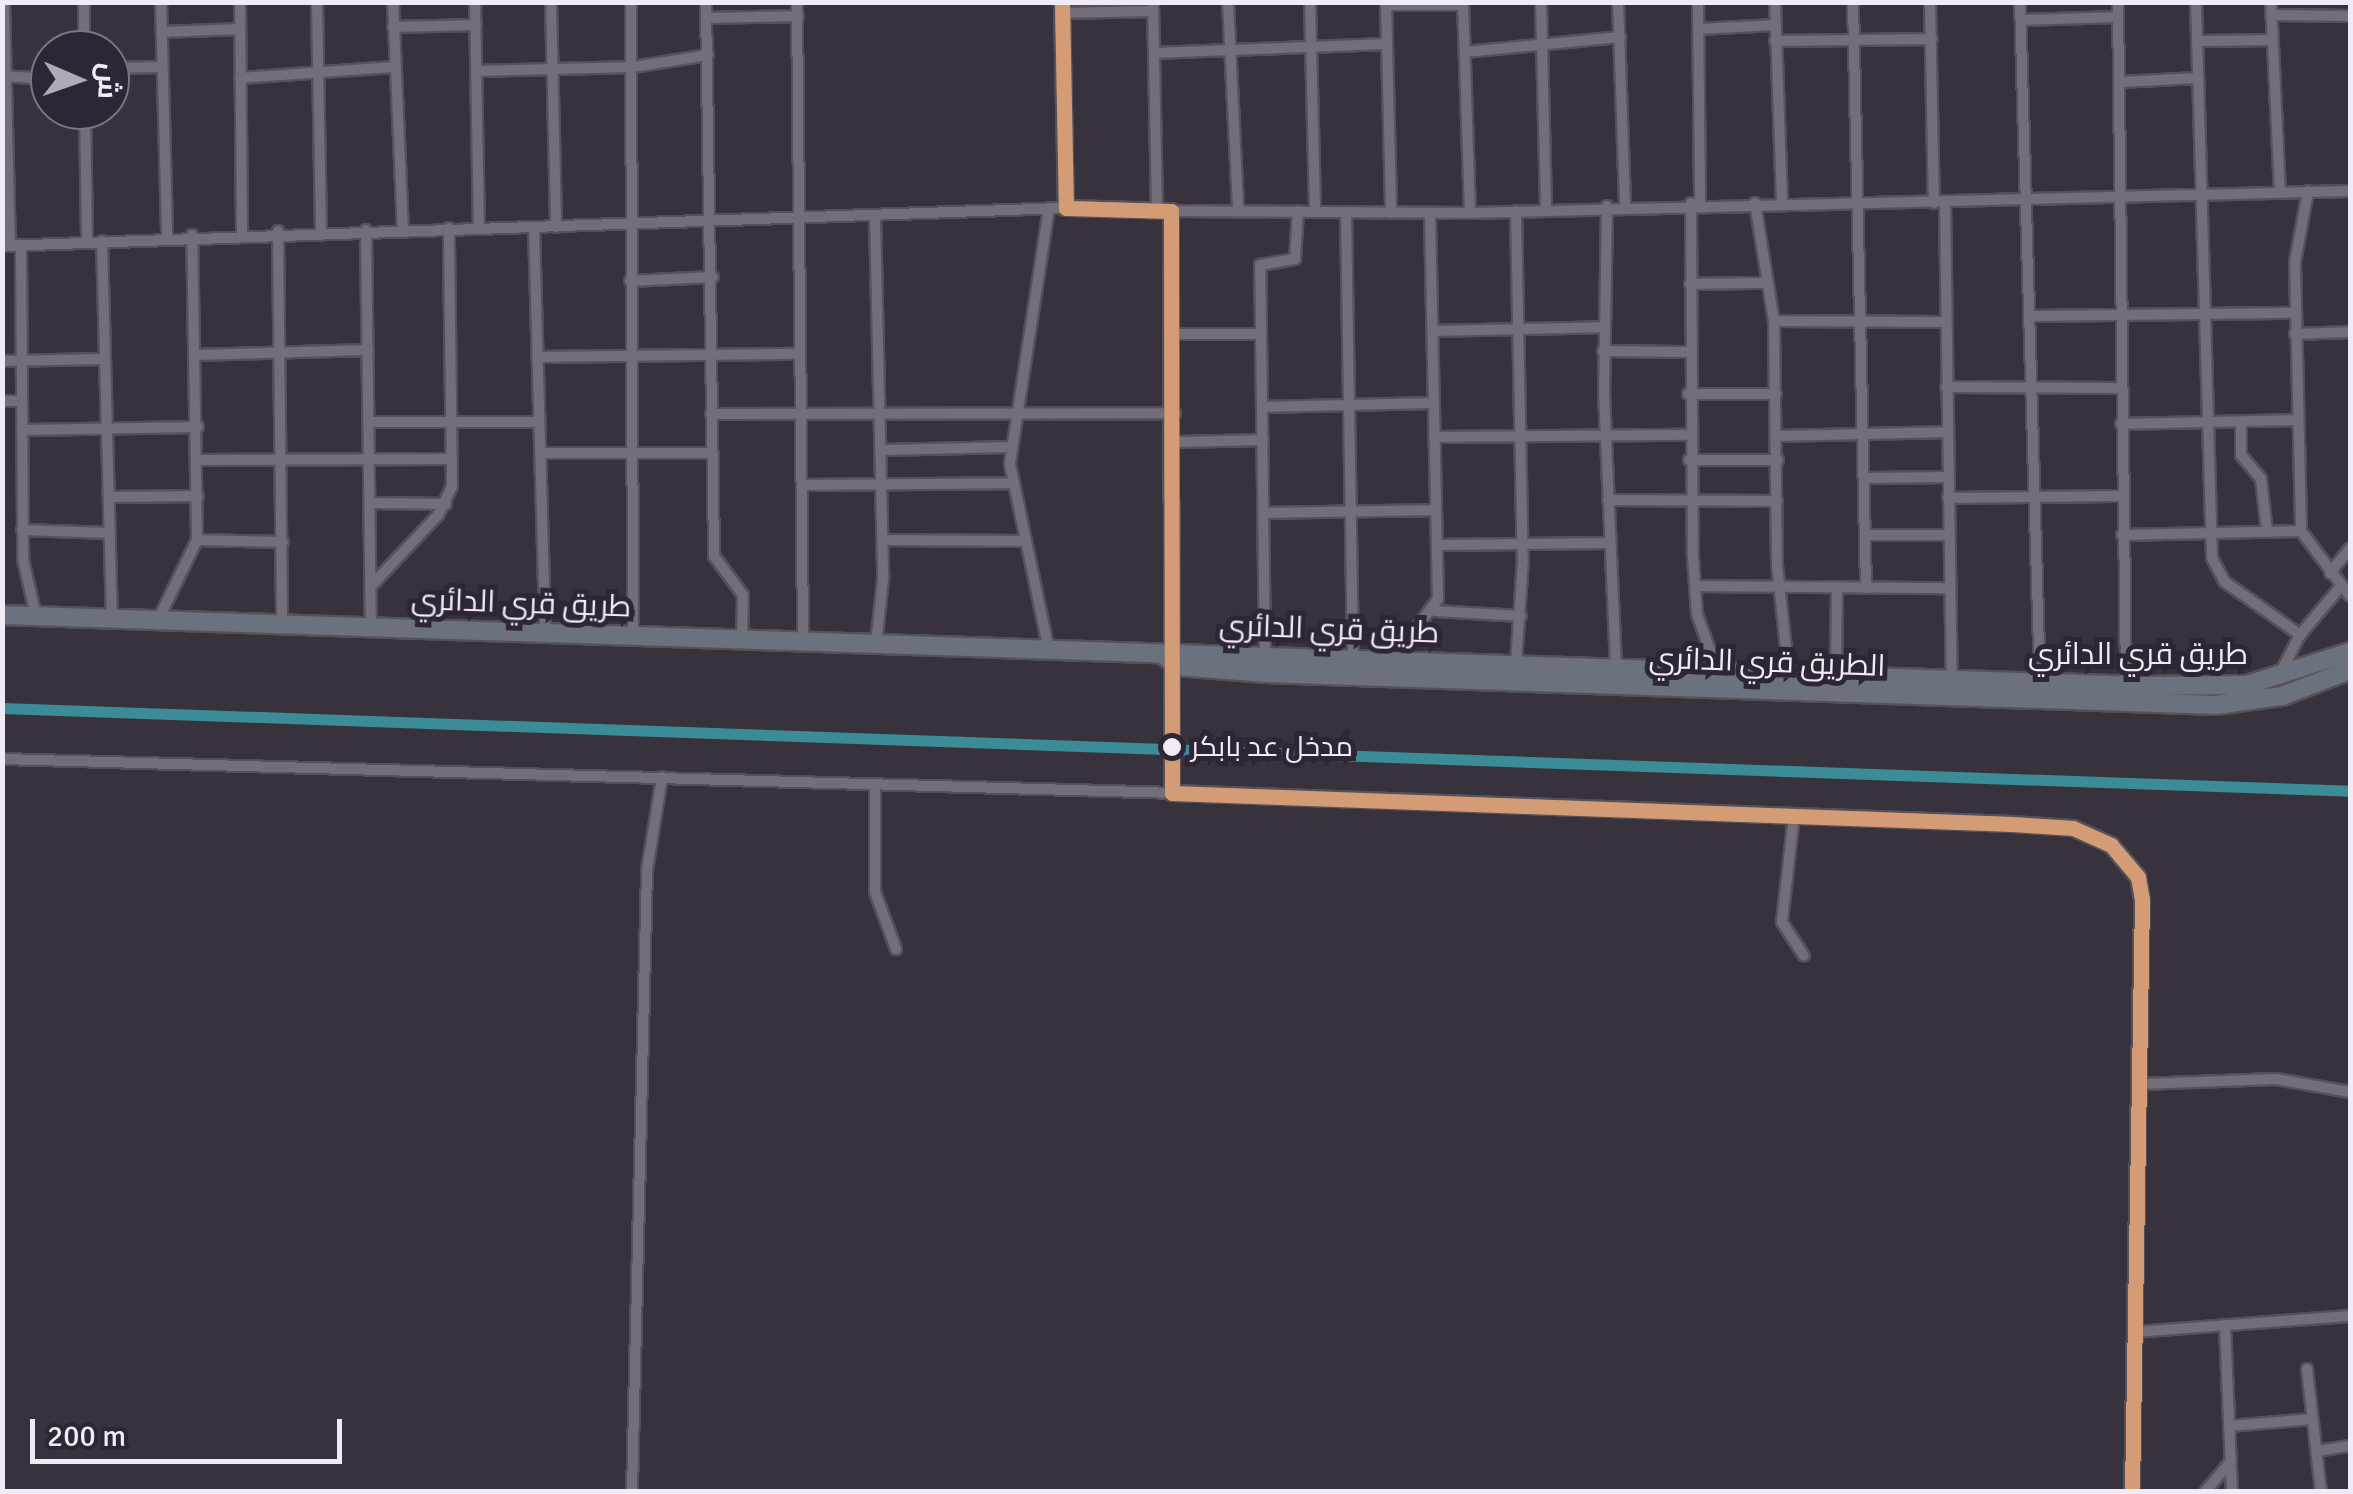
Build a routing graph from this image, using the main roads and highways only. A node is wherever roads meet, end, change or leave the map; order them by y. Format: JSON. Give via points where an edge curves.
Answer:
{"nodes":[{"id":1,"x":2,"y":615,"type":"edge"},
{"id":2,"x":2350,"y":652,"type":"edge"},
{"id":3,"x":1173,"y":658,"type":"junction"},
{"id":4,"x":2350,"y":670,"type":"edge"}],
"edges":[{"from":1,"to":3,"type":"highway","name":"طريق قري الدائري"},
{"from":2,"to":3,"type":"highway","name":"طريق قري الدائري","via":[[2279,678],[2228,687]]},
{"from":3,"to":4,"type":"highway","name":"الطريق قري الدائري","via":[[2216,705],[2282,696]]}]}
